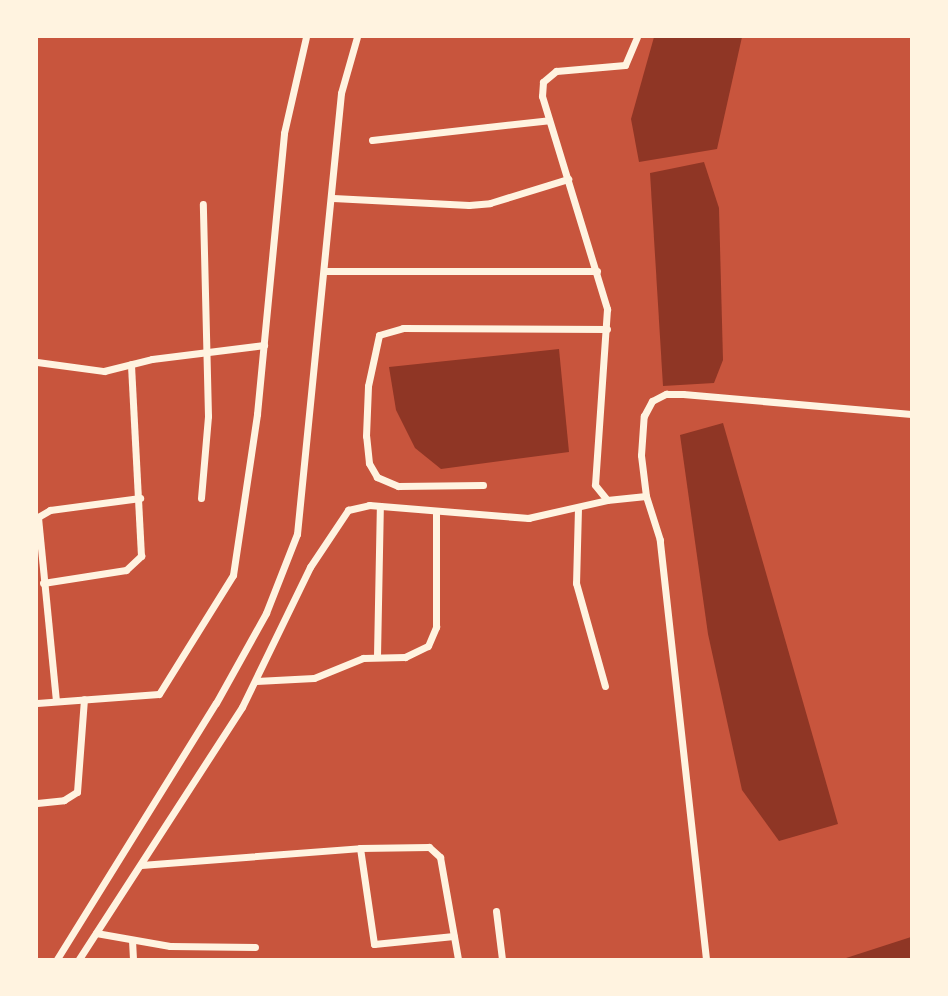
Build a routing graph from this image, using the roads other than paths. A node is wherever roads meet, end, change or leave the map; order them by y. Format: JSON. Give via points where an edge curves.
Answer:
{"nodes":[{"id":1,"x":306,"y":37,"type":"edge"},
{"id":2,"x":357,"y":37,"type":"edge"},
{"id":3,"x":637,"y":37,"type":"edge"},
{"id":4,"x":549,"y":120,"type":"junction"},
{"id":5,"x":372,"y":140,"type":"dead end"},
{"id":6,"x":568,"y":179,"type":"junction"},
{"id":7,"x":332,"y":198,"type":"junction"},
{"id":8,"x":203,"y":204,"type":"dead end"},
{"id":9,"x":325,"y":271,"type":"junction"},
{"id":10,"x":597,"y":271,"type":"junction"},
{"id":11,"x":607,"y":329,"type":"junction"},
{"id":12,"x":264,"y":345,"type":"junction"},
{"id":13,"x":203,"y":351,"type":"junction"},
{"id":14,"x":37,"y":362,"type":"edge"},
{"id":15,"x":131,"y":364,"type":"junction"},
{"id":16,"x":911,"y":414,"type":"edge"},
{"id":17,"x":483,"y":485,"type":"dead end"},
{"id":18,"x":646,"y":496,"type":"junction"},
{"id":19,"x":140,"y":498,"type":"junction"},
{"id":20,"x":201,"y":499,"type":"dead end"},
{"id":21,"x":607,"y":500,"type":"junction"},
{"id":22,"x":380,"y":506,"type":"junction"},
{"id":23,"x":578,"y":508,"type":"junction"},
{"id":24,"x":436,"y":513,"type":"junction"},
{"id":25,"x":43,"y":583,"type":"junction"},
{"id":26,"x":377,"y":656,"type":"junction"},
{"id":27,"x":256,"y":681,"type":"junction"},
{"id":28,"x":604,"y":687,"type":"dead end"},
{"id":29,"x":84,"y":699,"type":"junction"},
{"id":30,"x":56,"y":701,"type":"junction"},
{"id":31,"x":37,"y":703,"type":"edge"},
{"id":32,"x":37,"y":803,"type":"edge"},
{"id":33,"x":360,"y":848,"type":"junction"},
{"id":34,"x":141,"y":864,"type":"junction"},
{"id":35,"x":496,"y":911,"type":"dead end"},
{"id":36,"x":96,"y":933,"type":"junction"},
{"id":37,"x":454,"y":936,"type":"junction"},
{"id":38,"x":132,"y":940,"type":"junction"},
{"id":39,"x":255,"y":947,"type":"dead end"},
{"id":40,"x":57,"y":959,"type":"edge"},
{"id":41,"x":79,"y":959,"type":"edge"},
{"id":42,"x":133,"y":959,"type":"edge"},
{"id":43,"x":458,"y":959,"type":"edge"},
{"id":44,"x":501,"y":959,"type":"edge"},
{"id":45,"x":706,"y":959,"type":"edge"}],
"edges":[{"from":1,"to":12,"type":"street","via":[[284,133]]},
{"from":2,"to":7,"type":"street","via":[[341,93]]},
{"from":3,"to":4,"type":"street","via":[[630,59],[618,68],[547,74],[542,96]]},
{"from":4,"to":5,"type":"street"},
{"from":4,"to":6,"type":"street"},
{"from":6,"to":7,"type":"street","via":[[469,205]]},
{"from":6,"to":10,"type":"street"},
{"from":7,"to":9,"type":"street"},
{"from":8,"to":13,"type":"street"},
{"from":9,"to":10,"type":"street"},
{"from":9,"to":40,"type":"street","via":[[297,534],[281,580],[216,703]]},
{"from":10,"to":11,"type":"street"},
{"from":11,"to":17,"type":"street","via":[[403,328],[379,335],[368,386],[366,436],[369,463],[377,477],[398,486]]},
{"from":11,"to":21,"type":"street","via":[[594,485]]},
{"from":12,"to":13,"type":"street"},
{"from":12,"to":29,"type":"street","via":[[238,556],[224,594],[159,694]]},
{"from":13,"to":15,"type":"street"},
{"from":13,"to":20,"type":"street","via":[[208,416]]},
{"from":14,"to":15,"type":"street","via":[[85,371]]},
{"from":15,"to":19,"type":"street"},
{"from":16,"to":18,"type":"street","via":[[666,394],[652,401],[644,416],[641,455]]},
{"from":18,"to":21,"type":"street"},
{"from":18,"to":45,"type":"street","via":[[661,551]]},
{"from":19,"to":25,"type":"street","via":[[141,556],[135,565]]},
{"from":19,"to":25,"type":"street","via":[[43,512],[37,530]]},
{"from":21,"to":23,"type":"street"},
{"from":22,"to":24,"type":"street"},
{"from":22,"to":26,"type":"street"},
{"from":22,"to":27,"type":"street","via":[[358,506],[339,519],[310,567]]},
{"from":23,"to":24,"type":"street","via":[[528,518]]},
{"from":23,"to":28,"type":"street","via":[[576,583]]},
{"from":24,"to":26,"type":"street","via":[[434,637],[418,653]]},
{"from":25,"to":30,"type":"street"},
{"from":26,"to":27,"type":"street","via":[[314,678]]},
{"from":27,"to":34,"type":"street"},
{"from":29,"to":30,"type":"street"},
{"from":29,"to":32,"type":"street","via":[[77,792],[64,800]]},
{"from":30,"to":31,"type":"street"},
{"from":33,"to":34,"type":"street"},
{"from":33,"to":37,"type":"street","via":[[436,850]]},
{"from":33,"to":37,"type":"street","via":[[374,944]]},
{"from":34,"to":36,"type":"street"},
{"from":35,"to":44,"type":"street"},
{"from":36,"to":38,"type":"street"},
{"from":36,"to":41,"type":"street"},
{"from":37,"to":43,"type":"street"},
{"from":38,"to":39,"type":"street","via":[[170,946]]},
{"from":38,"to":42,"type":"street"}]}
